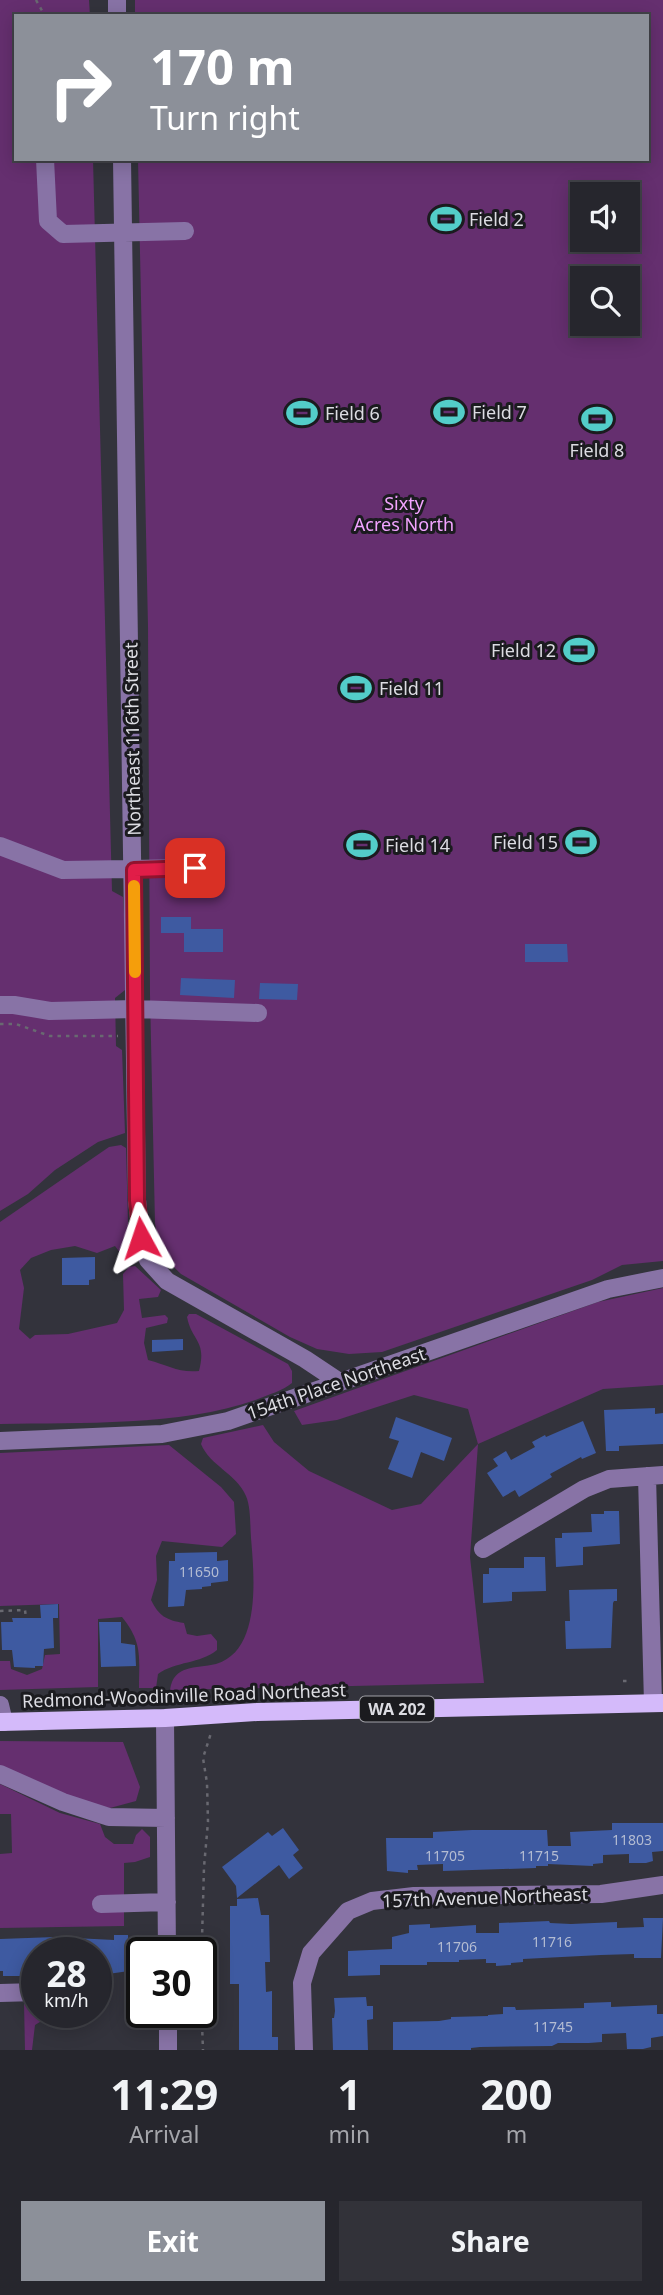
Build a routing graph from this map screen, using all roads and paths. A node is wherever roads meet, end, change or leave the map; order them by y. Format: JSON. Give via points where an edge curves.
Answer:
{"nodes":[{"id":1,"x":46,"y":161,"type":"edge"},
{"id":2,"x":122,"y":161,"type":"edge"},
{"id":3,"x":185,"y":231,"type":"dead end"},
{"id":4,"x":124,"y":233,"type":"junction"},
{"id":5,"x":0,"y":846,"type":"edge"},
{"id":6,"x":195,"y":868,"type":"dead end"},
{"id":7,"x":134,"y":870,"type":"junction"},
{"id":8,"x":0,"y":1005,"type":"edge"},
{"id":9,"x":135,"y":1009,"type":"junction"},
{"id":10,"x":258,"y":1013,"type":"dead end"},
{"id":11,"x":0,"y":1024,"type":"edge"},
{"id":12,"x":135,"y":1035,"type":"junction"},
{"id":13,"x":663,"y":1278,"type":"edge"},
{"id":14,"x":338,"y":1381,"type":"junction"},
{"id":15,"x":0,"y":1441,"type":"edge"},
{"id":16,"x":655,"y":1476,"type":"edge"},
{"id":17,"x":483,"y":1549,"type":"dead end"},
{"id":18,"x":0,"y":1611,"type":"edge"},
{"id":19,"x":26,"y":1618,"type":"dead end"},
{"id":20,"x":622,"y":1681,"type":"dead end"},
{"id":21,"x":629,"y":1681,"type":"dead end"},
{"id":22,"x":658,"y":1703,"type":"edge"},
{"id":23,"x":1,"y":1716,"type":"edge"},
{"id":24,"x":165,"y":1718,"type":"junction"},
{"id":25,"x":211,"y":1733,"type":"dead end"},
{"id":26,"x":0,"y":1774,"type":"edge"},
{"id":27,"x":166,"y":1818,"type":"junction"},
{"id":28,"x":663,"y":1885,"type":"edge"},
{"id":29,"x":167,"y":1902,"type":"junction"},
{"id":30,"x":101,"y":1904,"type":"dead end"},
{"id":31,"x":167,"y":1937,"type":"edge"},
{"id":32,"x":202,"y":1937,"type":"edge"},
{"id":33,"x":21,"y":1992,"type":"edge"},
{"id":34,"x":0,"y":1993,"type":"edge"},
{"id":35,"x":168,"y":2028,"type":"edge"},
{"id":36,"x":202,"y":2028,"type":"edge"},
{"id":37,"x":168,"y":2050,"type":"edge"},
{"id":38,"x":203,"y":2050,"type":"edge"},
{"id":39,"x":304,"y":2050,"type":"edge"}],
"edges":[{"from":1,"to":4,"type":"street","via":[[48,221],[64,234]]},
{"from":2,"to":4,"type":"street","name":"Northeast 116th Street"},
{"from":3,"to":4,"type":"street"},
{"from":4,"to":7,"type":"street","name":"Northeast 116th Street"},
{"from":5,"to":7,"type":"street","via":[[63,870]]},
{"from":6,"to":7,"type":"street"},
{"from":7,"to":9,"type":"street","name":"Northeast 116th Street"},
{"from":8,"to":9,"type":"street","via":[[50,1011]]},
{"from":9,"to":10,"type":"street"},
{"from":9,"to":12,"type":"street","name":"Northeast 116th Street"},
{"from":11,"to":12,"type":"path","via":[[16,1024],[50,1036]]},
{"from":12,"to":14,"type":"street","name":"Northeast 116th Street","via":[[137,1200],[148,1260],[167,1281]]},
{"from":13,"to":14,"type":"street","name":"154th Place Northeast","via":[[608,1289]]},
{"from":14,"to":15,"type":"street","name":"154th Place Northeast","via":[[228,1421],[179,1432]]},
{"from":16,"to":17,"type":"street","via":[[609,1479],[584,1489]]},
{"from":16,"to":22,"type":"street"},
{"from":18,"to":19,"type":"path","via":[[25,1610]]},
{"from":20,"to":21,"type":"path"},
{"from":22,"to":24,"type":"main road","name":"Redmond-Woodinville Road Northeast","number":"WA 202"},
{"from":23,"to":24,"type":"main road","name":"Redmond-Woodinville Road Northeast","number":"WA 202"},
{"from":24,"to":27,"type":"street"},
{"from":25,"to":32,"type":"path","via":[[202,1758],[208,1822]]},
{"from":26,"to":27,"type":"street","via":[[109,1817]]},
{"from":27,"to":29,"type":"street"},
{"from":28,"to":39,"type":"street","name":"157th Avenue Northeast","via":[[601,1894],[414,1896],[372,1900],[348,1911],[311,1953],[302,1983]]},
{"from":29,"to":30,"type":"street"},
{"from":29,"to":31,"type":"street"},
{"from":33,"to":34,"type":"street"},
{"from":35,"to":37,"type":"street"},
{"from":36,"to":38,"type":"path"}]}
